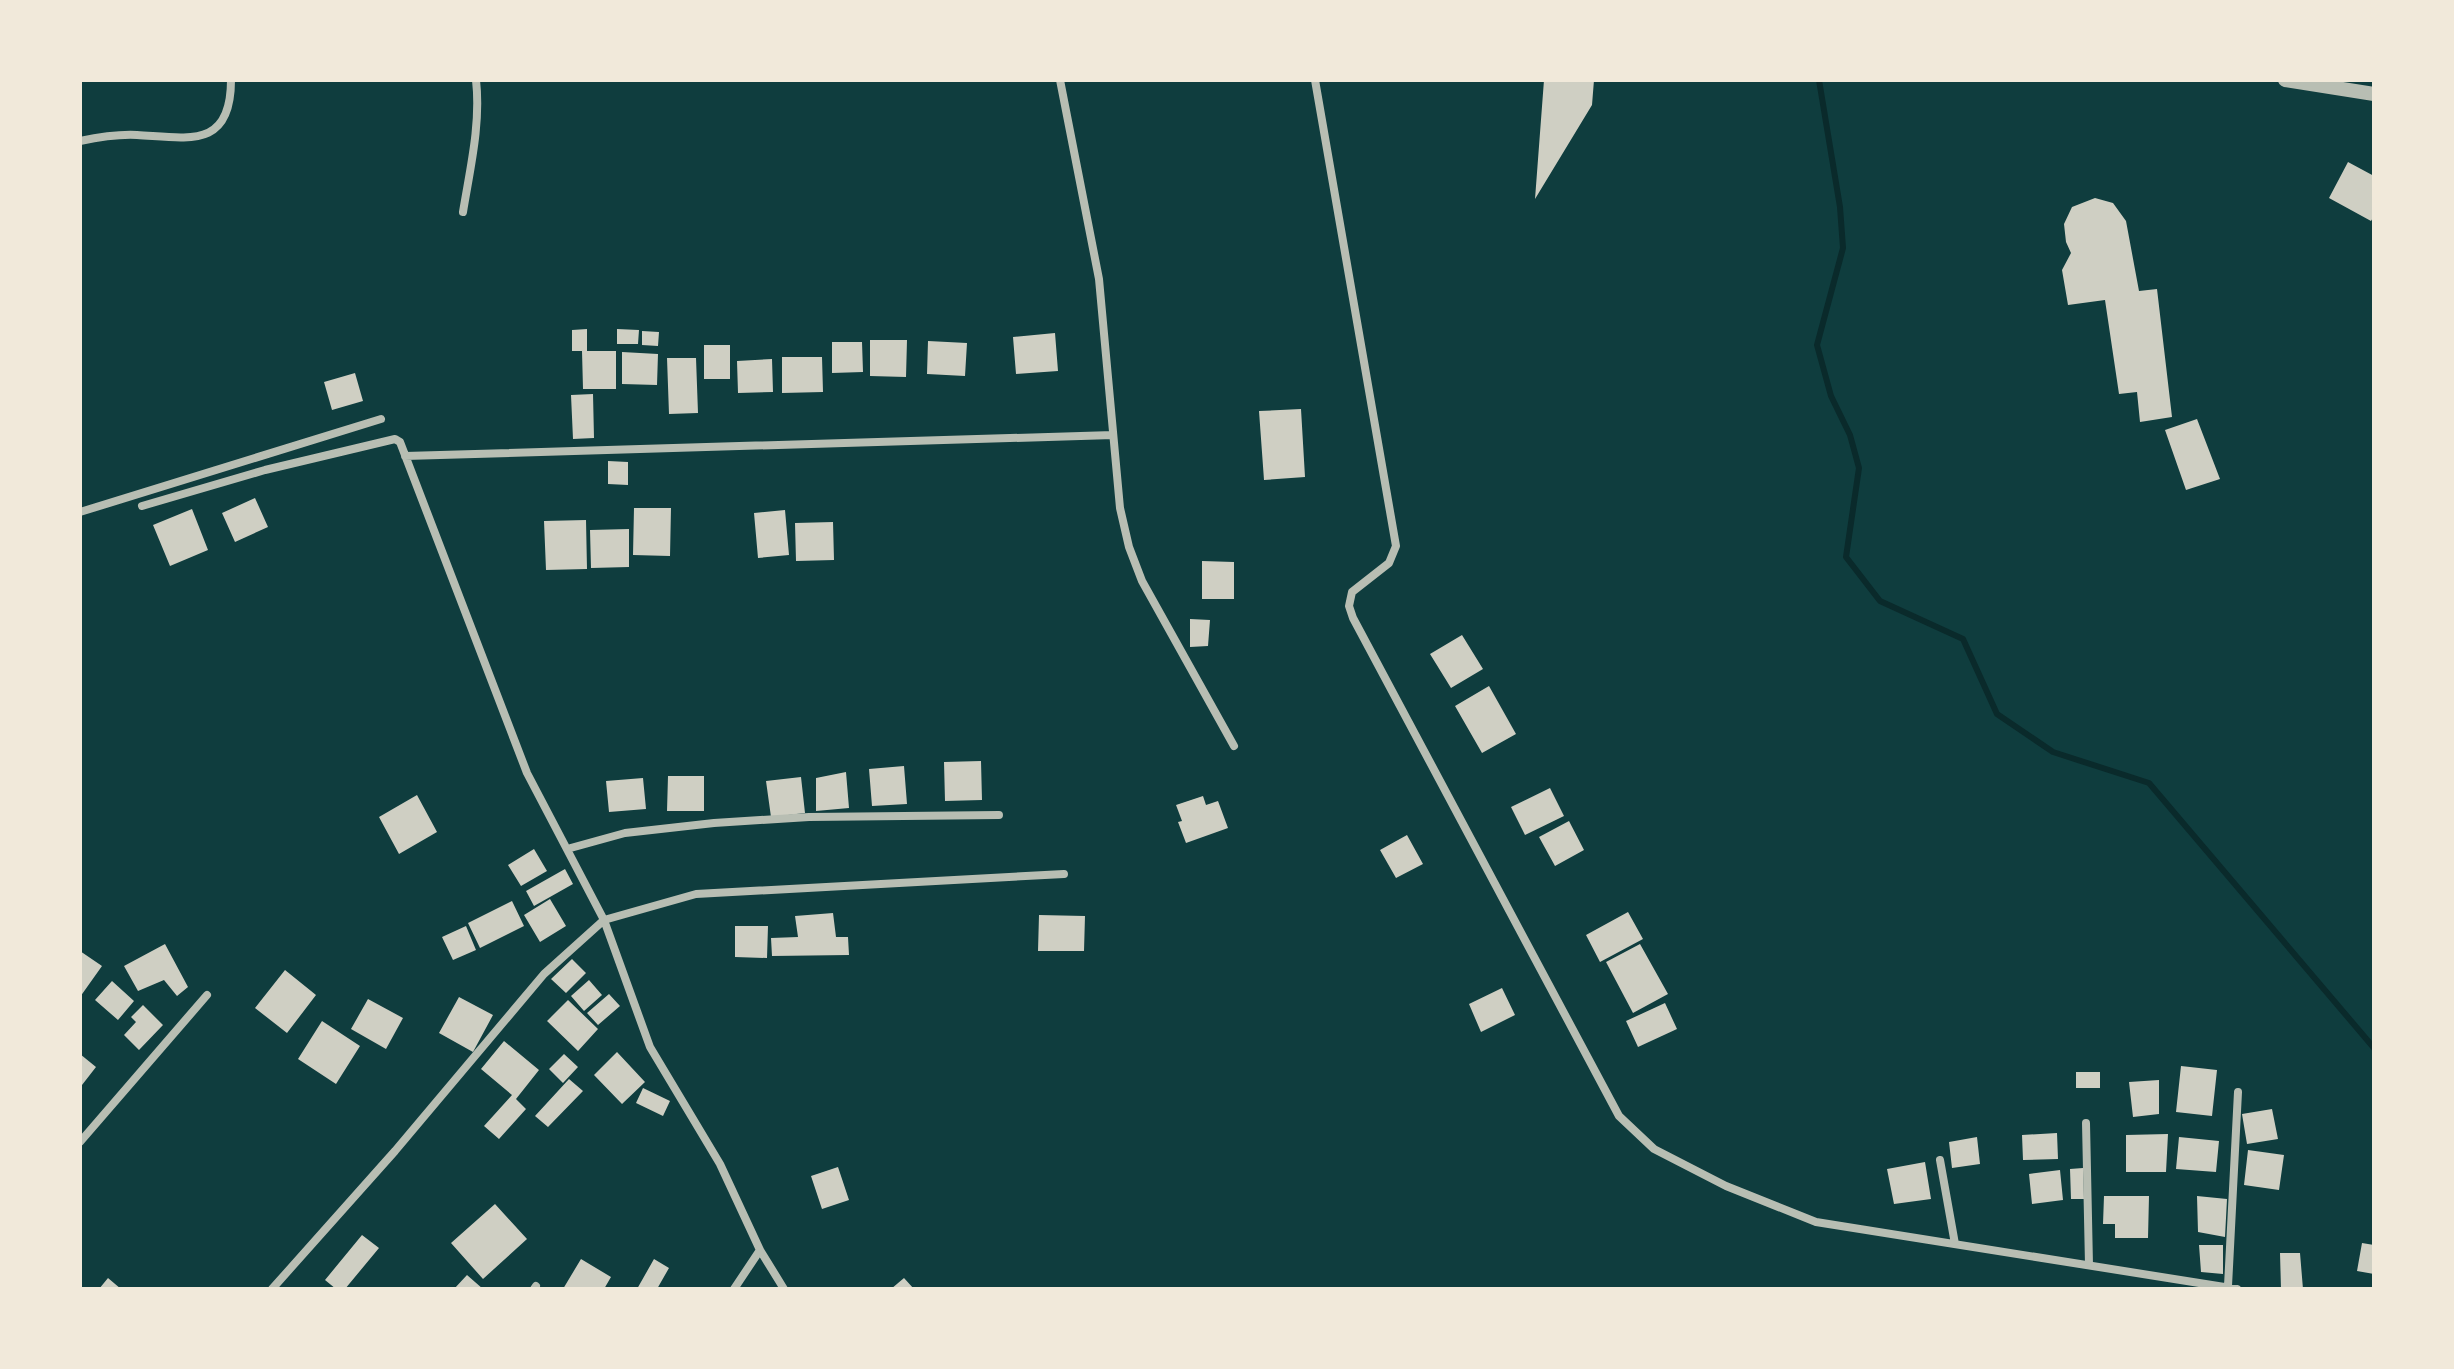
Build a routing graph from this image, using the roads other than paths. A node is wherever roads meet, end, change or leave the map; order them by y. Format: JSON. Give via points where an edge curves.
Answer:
{"nodes":[{"id":1,"x":231,"y":80,"type":"edge"},
{"id":2,"x":476,"y":80,"type":"edge"},
{"id":3,"x":1060,"y":80,"type":"edge"},
{"id":4,"x":1315,"y":80,"type":"edge"},
{"id":5,"x":2285,"y":80,"type":"edge"},
{"id":6,"x":2374,"y":94,"type":"edge"},
{"id":7,"x":80,"y":141,"type":"edge"},
{"id":8,"x":463,"y":212,"type":"dead end"},
{"id":9,"x":381,"y":419,"type":"dead end"},
{"id":10,"x":1113,"y":435,"type":"junction"},
{"id":11,"x":405,"y":456,"type":"junction"},
{"id":12,"x":142,"y":506,"type":"dead end"},
{"id":13,"x":80,"y":512,"type":"edge"},
{"id":14,"x":1234,"y":746,"type":"dead end"},
{"id":15,"x":999,"y":815,"type":"dead end"},
{"id":16,"x":567,"y":849,"type":"junction"},
{"id":17,"x":1064,"y":874,"type":"dead end"},
{"id":18,"x":604,"y":920,"type":"junction"},
{"id":19,"x":207,"y":995,"type":"dead end"},
{"id":20,"x":2238,"y":1092,"type":"dead end"},
{"id":21,"x":2086,"y":1123,"type":"dead end"},
{"id":22,"x":80,"y":1142,"type":"edge"},
{"id":23,"x":1940,"y":1160,"type":"dead end"},
{"id":24,"x":1955,"y":1244,"type":"junction"},
{"id":25,"x":760,"y":1250,"type":"junction"},
{"id":26,"x":2089,"y":1265,"type":"junction"},
{"id":27,"x":2233,"y":1288,"type":"edge"},
{"id":28,"x":272,"y":1289,"type":"edge"},
{"id":29,"x":734,"y":1289,"type":"edge"},
{"id":30,"x":784,"y":1289,"type":"edge"}],
"edges":[{"from":1,"to":7,"type":"street","via":[[224,121],[208,134]]},
{"from":2,"to":8,"type":"street","via":[[476,133]]},
{"from":3,"to":10,"type":"street","via":[[1099,279]]},
{"from":4,"to":24,"type":"street","via":[[1396,546],[1389,563],[1352,592],[1349,606],[1619,1116],[1654,1149],[1726,1186],[1816,1222]]},
{"from":5,"to":6,"type":"street"},
{"from":9,"to":13,"type":"street"},
{"from":10,"to":11,"type":"street"},
{"from":10,"to":14,"type":"street","via":[[1120,508],[1142,581]]},
{"from":11,"to":12,"type":"street","via":[[395,439]]},
{"from":11,"to":16,"type":"street","via":[[511,736]]},
{"from":15,"to":16,"type":"street","via":[[714,823],[625,833]]},
{"from":16,"to":18,"type":"street"},
{"from":17,"to":18,"type":"street","via":[[696,894]]},
{"from":18,"to":25,"type":"street","via":[[650,1047],[720,1164]]},
{"from":18,"to":28,"type":"street","via":[[544,974]]},
{"from":19,"to":22,"type":"street"},
{"from":20,"to":27,"type":"street"},
{"from":21,"to":26,"type":"street"},
{"from":23,"to":24,"type":"street"},
{"from":24,"to":26,"type":"street"},
{"from":25,"to":29,"type":"street"},
{"from":25,"to":30,"type":"street"},
{"from":26,"to":27,"type":"street"}]}
